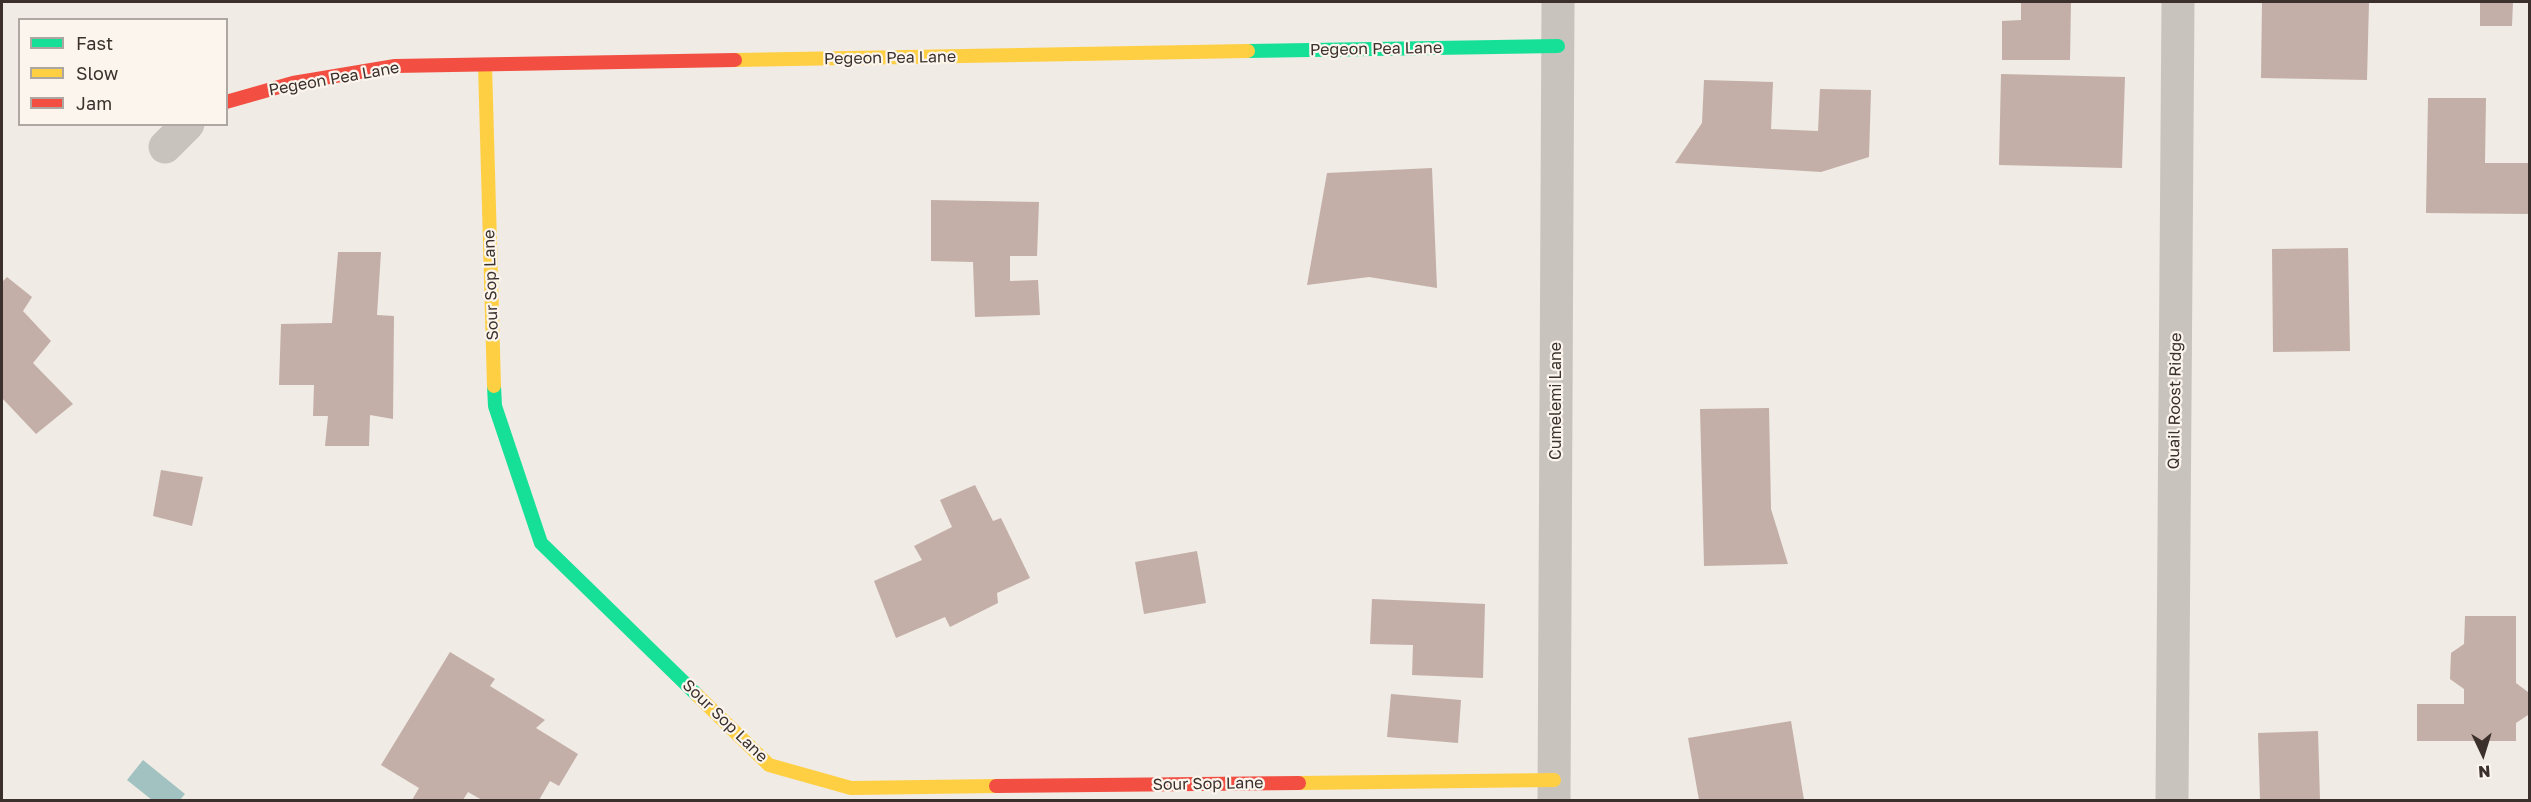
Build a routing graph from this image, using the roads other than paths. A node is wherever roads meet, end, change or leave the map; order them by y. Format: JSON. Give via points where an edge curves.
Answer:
{"nodes":[{"id":1,"x":1558,"y":2,"type":"edge"},
{"id":2,"x":2178,"y":2,"type":"edge"},
{"id":3,"x":1558,"y":46,"type":"junction"},
{"id":4,"x":485,"y":65,"type":"junction"},
{"id":5,"x":228,"y":101,"type":"edge"},
{"id":6,"x":1554,"y":790,"type":"edge"},
{"id":7,"x":2172,"y":801,"type":"edge"}],
"edges":[{"from":1,"to":3,"type":"street","name":"Cumelemi Lane"},
{"from":2,"to":7,"type":"street","name":"Quail Roost Ridge"},
{"from":3,"to":4,"type":"street","name":"Pegeon Pea Lane"},
{"from":3,"to":6,"type":"street","name":"Cumelemi Lane"},
{"from":4,"to":5,"type":"street","name":"Pegeon Pea Lane","via":[[395,66],[293,83]]},
{"from":4,"to":6,"type":"street","name":"Sour Sop Lane","via":[[495,406],[542,543],[769,765],[851,788]]}]}
